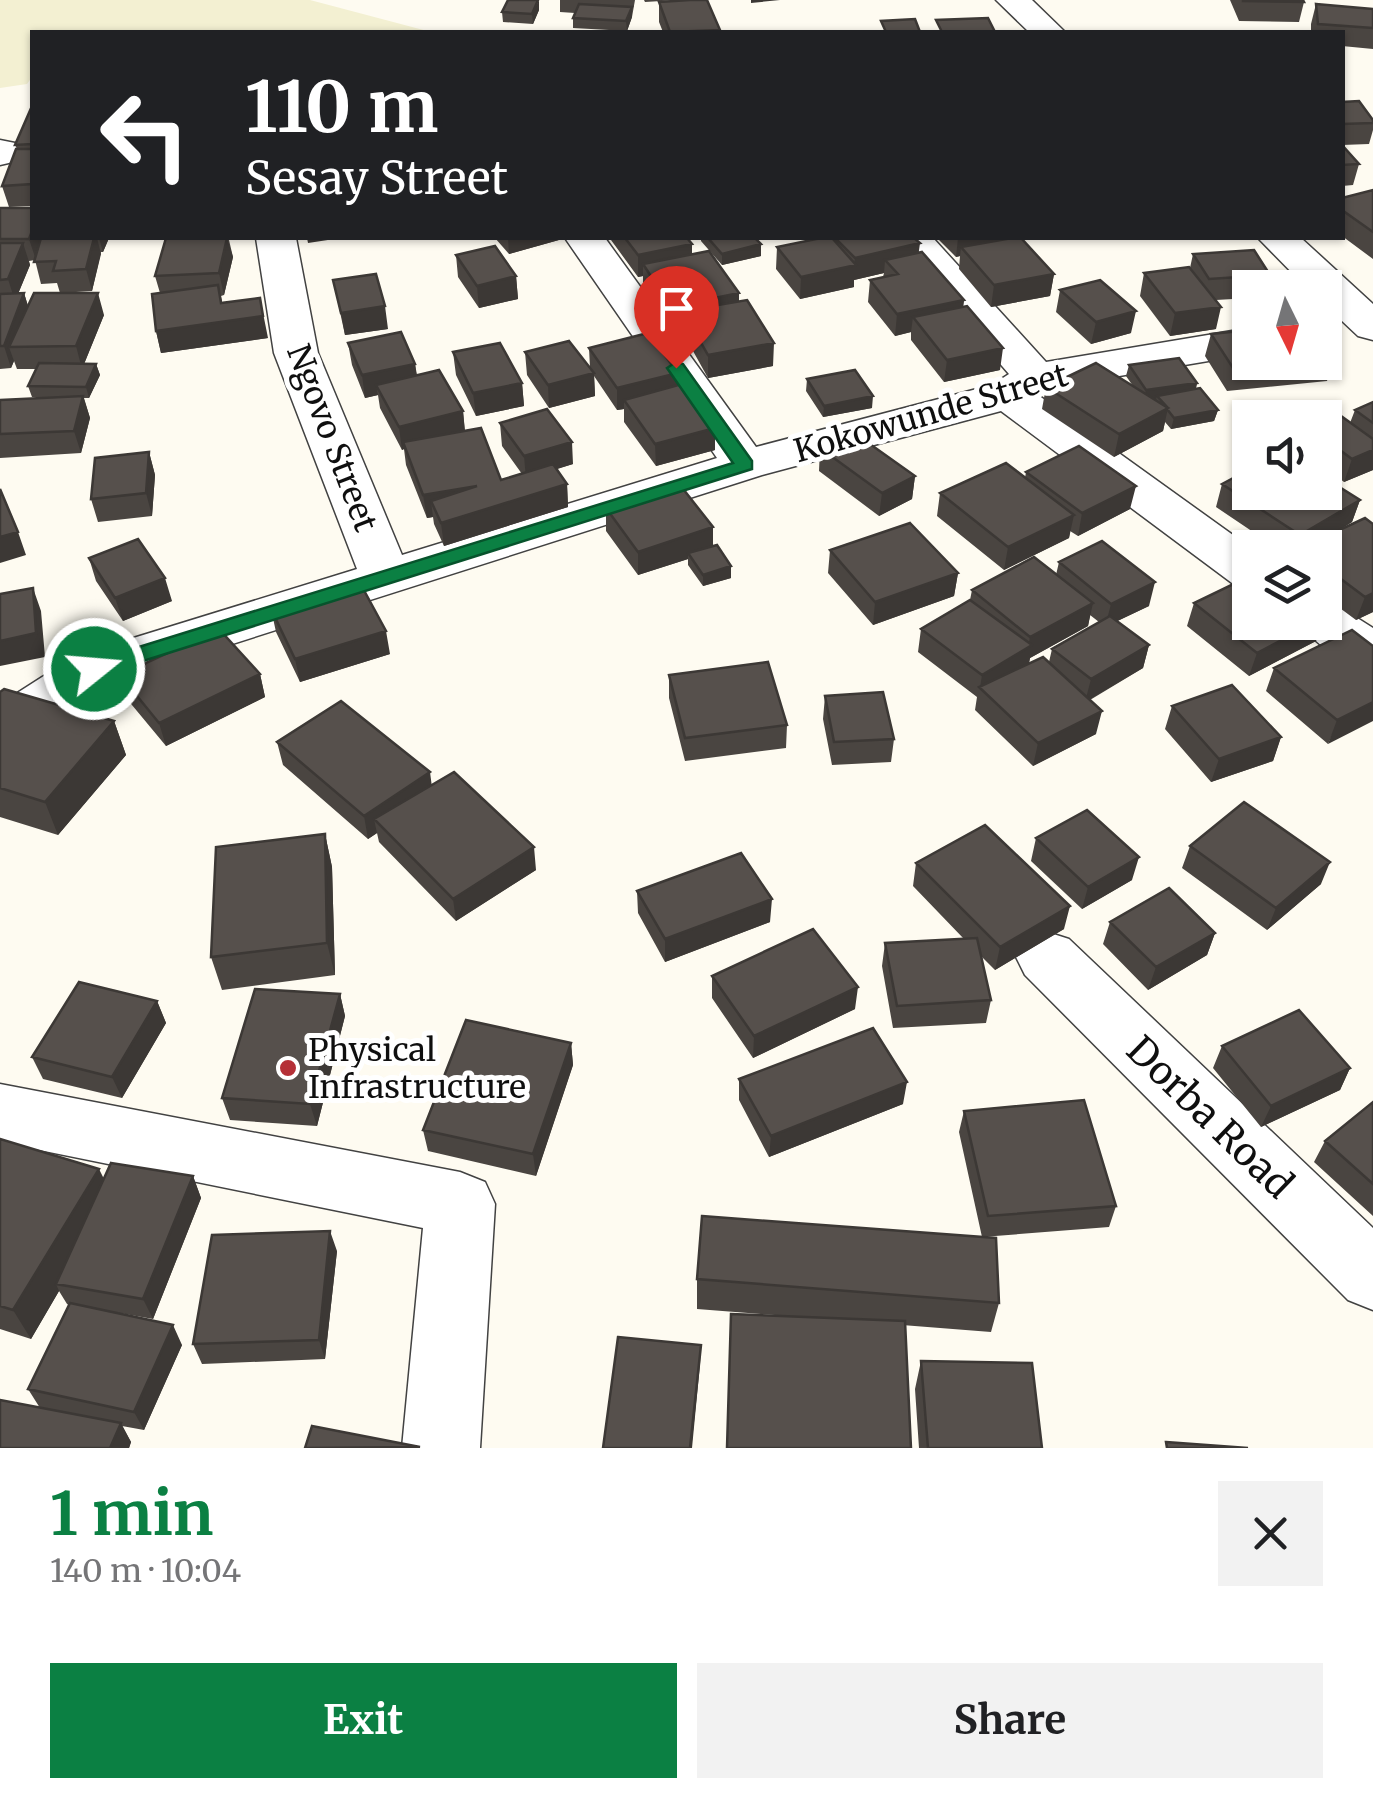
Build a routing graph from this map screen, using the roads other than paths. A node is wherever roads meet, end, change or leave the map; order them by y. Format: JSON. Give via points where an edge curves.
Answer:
{"nodes":[{"id":1,"x":1012,"y":0,"type":"edge"},
{"id":2,"x":1046,"y":30,"type":"edge"},
{"id":3,"x":276,"y":240,"type":"edge"},
{"id":4,"x":586,"y":240,"type":"edge"},
{"id":5,"x":913,"y":240,"type":"edge"},
{"id":6,"x":1280,"y":240,"type":"edge"},
{"id":7,"x":1354,"y":326,"type":"edge"},
{"id":8,"x":1232,"y":345,"type":"edge"},
{"id":9,"x":1021,"y":386,"type":"junction"},
{"id":10,"x":745,"y":465,"type":"junction"},
{"id":11,"x":1232,"y":556,"type":"edge"},
{"id":12,"x":386,"y":578,"type":"junction"},
{"id":13,"x":1342,"y":632,"type":"edge"},
{"id":14,"x":1373,"y":653,"type":"edge"},
{"id":15,"x":0,"y":730,"type":"edge"},
{"id":16,"x":1048,"y":958,"type":"dead end"},
{"id":17,"x":0,"y":1113,"type":"edge"},
{"id":18,"x":1373,"y":1276,"type":"edge"},
{"id":19,"x":441,"y":1448,"type":"edge"}],
"edges":[{"from":1,"to":2,"type":"street"},
{"from":3,"to":12,"type":"street","name":"Ngovo Street","via":[[296,353]]},
{"from":4,"to":10,"type":"street"},
{"from":5,"to":9,"type":"street"},
{"from":6,"to":7,"type":"street"},
{"from":8,"to":9,"type":"street","name":"Kokowunde Street"},
{"from":9,"to":10,"type":"street","name":"Kokowunde Street"},
{"from":9,"to":11,"type":"street"},
{"from":10,"to":12,"type":"street","name":"Kokowunde Street"},
{"from":12,"to":15,"type":"street","name":"Kokowunde Street","via":[[94,669]]},
{"from":13,"to":14,"type":"street"},
{"from":16,"to":18,"type":"street","name":"Dorba Road"},
{"from":17,"to":19,"type":"street","via":[[460,1204]]}]}
